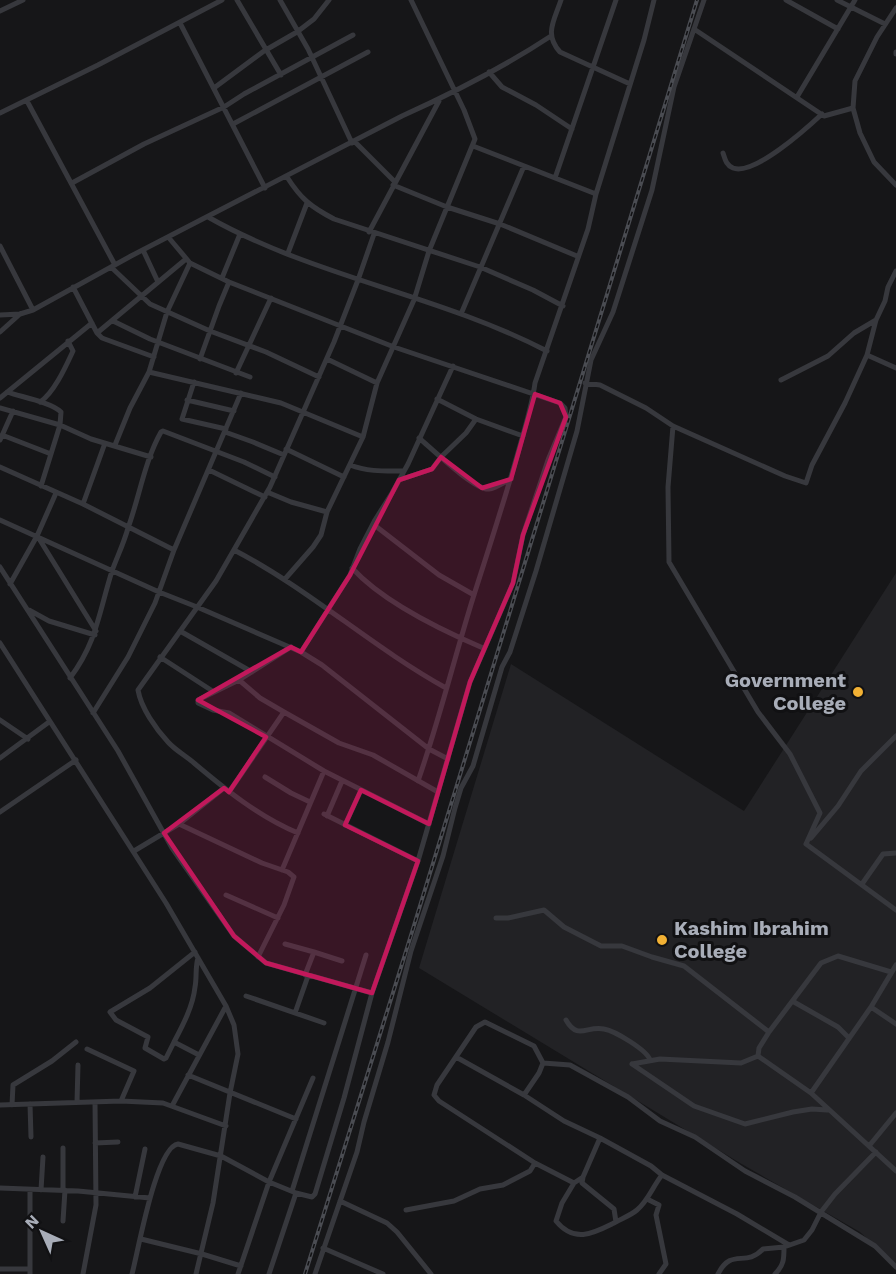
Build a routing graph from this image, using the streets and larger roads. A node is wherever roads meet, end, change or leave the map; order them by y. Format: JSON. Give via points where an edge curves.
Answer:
{"nodes":[{"id":1,"x":23,"y":0,"type":"edge"},
{"id":2,"x":222,"y":0,"type":"edge"},
{"id":3,"x":237,"y":0,"type":"edge"},
{"id":4,"x":280,"y":0,"type":"edge"},
{"id":5,"x":329,"y":0,"type":"edge"},
{"id":6,"x":411,"y":0,"type":"edge"},
{"id":7,"x":561,"y":0,"type":"edge"},
{"id":8,"x":616,"y":0,"type":"edge"},
{"id":9,"x":654,"y":0,"type":"edge"},
{"id":10,"x":704,"y":0,"type":"edge"},
{"id":11,"x":786,"y":0,"type":"edge"},
{"id":12,"x":837,"y":0,"type":"edge"},
{"id":13,"x":855,"y":0,"type":"edge"},
{"id":14,"x":850,"y":7,"type":"junction"},
{"id":15,"x":896,"y":8,"type":"edge"},
{"id":16,"x":0,"y":11,"type":"edge"},
{"id":17,"x":180,"y":22,"type":"junction"},
{"id":18,"x":885,"y":24,"type":"junction"},
{"id":19,"x":694,"y":29,"type":"junction"},
{"id":20,"x":838,"y":29,"type":"junction"},
{"id":21,"x":297,"y":32,"type":"junction"},
{"id":22,"x":353,"y":35,"type":"dead end"},
{"id":23,"x":551,"y":36,"type":"junction"},
{"id":24,"x":267,"y":50,"type":"junction"},
{"id":25,"x":368,"y":52,"type":"dead end"},
{"id":26,"x":312,"y":58,"type":"junction"},
{"id":27,"x":592,"y":67,"type":"junction"},
{"id":28,"x":489,"y":72,"type":"junction"},
{"id":29,"x":281,"y":75,"type":"junction"},
{"id":30,"x":321,"y":77,"type":"junction"},
{"id":31,"x":630,"y":84,"type":"junction"},
{"id":32,"x":214,"y":88,"type":"junction"},
{"id":33,"x":454,"y":90,"type":"junction"},
{"id":34,"x":797,"y":97,"type":"junction"},
{"id":35,"x":27,"y":100,"type":"junction"},
{"id":36,"x":439,"y":100,"type":"junction"},
{"id":37,"x":224,"y":107,"type":"junction"},
{"id":38,"x":853,"y":108,"type":"junction"},
{"id":39,"x":0,"y":114,"type":"edge"},
{"id":40,"x":822,"y":114,"type":"junction"},
{"id":41,"x":233,"y":124,"type":"junction"},
{"id":42,"x":572,"y":129,"type":"junction"},
{"id":43,"x":353,"y":142,"type":"junction"},
{"id":44,"x":473,"y":146,"type":"junction"},
{"id":45,"x":723,"y":153,"type":"dead end"},
{"id":46,"x":524,"y":166,"type":"junction"},
{"id":47,"x":287,"y":177,"type":"junction"},
{"id":48,"x":555,"y":178,"type":"junction"},
{"id":49,"x":72,"y":183,"type":"junction"},
{"id":50,"x":394,"y":184,"type":"junction"},
{"id":51,"x":896,"y":185,"type":"edge"},
{"id":52,"x":264,"y":188,"type":"junction"},
{"id":53,"x":597,"y":194,"type":"junction"},
{"id":54,"x":307,"y":203,"type":"junction"},
{"id":55,"x":447,"y":207,"type":"junction"},
{"id":56,"x":208,"y":216,"type":"junction"},
{"id":57,"x":500,"y":224,"type":"junction"},
{"id":58,"x":371,"y":233,"type":"junction"},
{"id":59,"x":240,"y":234,"type":"junction"},
{"id":60,"x":169,"y":238,"type":"junction"},
{"id":61,"x":0,"y":246,"type":"edge"},
{"id":62,"x":143,"y":250,"type":"junction"},
{"id":63,"x":429,"y":251,"type":"junction"},
{"id":64,"x":288,"y":253,"type":"junction"},
{"id":65,"x":578,"y":256,"type":"junction"},
{"id":66,"x":188,"y":261,"type":"junction"},
{"id":67,"x":113,"y":266,"type":"junction"},
{"id":68,"x":480,"y":267,"type":"junction"},
{"id":69,"x":896,"y":271,"type":"edge"},
{"id":70,"x":222,"y":278,"type":"junction"},
{"id":71,"x":358,"y":280,"type":"junction"},
{"id":72,"x":158,"y":282,"type":"junction"},
{"id":73,"x":230,"y":282,"type":"junction"},
{"id":74,"x":73,"y":287,"type":"junction"},
{"id":75,"x":141,"y":297,"type":"junction"},
{"id":76,"x":271,"y":298,"type":"junction"},
{"id":77,"x":414,"y":300,"type":"junction"},
{"id":78,"x":563,"y":306,"type":"junction"},
{"id":79,"x":33,"y":310,"type":"junction"},
{"id":80,"x":167,"y":312,"type":"junction"},
{"id":81,"x":20,"y":314,"type":"junction"},
{"id":82,"x":460,"y":314,"type":"junction"},
{"id":83,"x":0,"y":315,"type":"edge"},
{"id":84,"x":876,"y":320,"type":"junction"},
{"id":85,"x":112,"y":321,"type":"junction"},
{"id":86,"x":92,"y":322,"type":"junction"},
{"id":87,"x":340,"y":325,"type":"junction"},
{"id":88,"x":210,"y":331,"type":"junction"},
{"id":89,"x":0,"y":332,"type":"edge"},
{"id":90,"x":97,"y":333,"type":"junction"},
{"id":91,"x":68,"y":341,"type":"junction"},
{"id":92,"x":159,"y":342,"type":"junction"},
{"id":93,"x":248,"y":345,"type":"junction"},
{"id":94,"x":394,"y":347,"type":"junction"},
{"id":95,"x":547,"y":351,"type":"junction"},
{"id":96,"x":867,"y":355,"type":"junction"},
{"id":97,"x":154,"y":357,"type":"junction"},
{"id":98,"x":327,"y":358,"type":"junction"},
{"id":99,"x":200,"y":359,"type":"junction"},
{"id":100,"x":453,"y":366,"type":"junction"},
{"id":101,"x":896,"y":368,"type":"edge"},
{"id":102,"x":149,"y":372,"type":"junction"},
{"id":103,"x":236,"y":373,"type":"junction"},
{"id":104,"x":250,"y":377,"type":"dead end"},
{"id":105,"x":319,"y":377,"type":"junction"},
{"id":106,"x":782,"y":380,"type":"dead end"},
{"id":107,"x":194,"y":382,"type":"junction"},
{"id":108,"x":377,"y":383,"type":"junction"},
{"id":109,"x":585,"y":383,"type":"junction"},
{"id":110,"x":7,"y":392,"type":"junction"},
{"id":111,"x":241,"y":393,"type":"junction"},
{"id":112,"x":535,"y":394,"type":"junction"},
{"id":113,"x":0,"y":398,"type":"edge"},
{"id":114,"x":437,"y":399,"type":"junction"},
{"id":115,"x":187,"y":400,"type":"junction"},
{"id":116,"x":40,"y":402,"type":"junction"},
{"id":117,"x":0,"y":408,"type":"edge"},
{"id":118,"x":13,"y":411,"type":"junction"},
{"id":119,"x":234,"y":411,"type":"junction"},
{"id":120,"x":304,"y":412,"type":"junction"},
{"id":121,"x":476,"y":418,"type":"junction"},
{"id":122,"x":60,"y":425,"type":"junction"},
{"id":123,"x":673,"y":426,"type":"junction"},
{"id":124,"x":226,"y":431,"type":"junction"},
{"id":125,"x":523,"y":436,"type":"junction"},
{"id":126,"x":1,"y":437,"type":"edge"},
{"id":127,"x":363,"y":437,"type":"junction"},
{"id":128,"x":419,"y":438,"type":"junction"},
{"id":129,"x":105,"y":443,"type":"junction"},
{"id":130,"x":115,"y":446,"type":"junction"},
{"id":131,"x":217,"y":452,"type":"junction"},
{"id":132,"x":285,"y":452,"type":"junction"},
{"id":133,"x":51,"y":454,"type":"junction"},
{"id":134,"x":152,"y":457,"type":"junction"},
{"id":135,"x":441,"y":457,"type":"junction"},
{"id":136,"x":350,"y":465,"type":"junction"},
{"id":137,"x":0,"y":467,"type":"edge"},
{"id":138,"x":209,"y":470,"type":"junction"},
{"id":139,"x":404,"y":471,"type":"junction"},
{"id":140,"x":275,"y":477,"type":"junction"},
{"id":141,"x":344,"y":477,"type":"junction"},
{"id":142,"x":511,"y":479,"type":"junction"},
{"id":143,"x":399,"y":480,"type":"junction"},
{"id":144,"x":41,"y":486,"type":"junction"},
{"id":145,"x":56,"y":493,"type":"junction"},
{"id":146,"x":266,"y":495,"type":"junction"},
{"id":147,"x":83,"y":504,"type":"junction"},
{"id":148,"x":327,"y":512,"type":"junction"},
{"id":149,"x":0,"y":520,"type":"edge"},
{"id":150,"x":373,"y":524,"type":"junction"},
{"id":151,"x":129,"y":527,"type":"junction"},
{"id":152,"x":37,"y":536,"type":"junction"},
{"id":153,"x":174,"y":550,"type":"junction"},
{"id":154,"x":234,"y":550,"type":"junction"},
{"id":155,"x":0,"y":567,"type":"edge"},
{"id":156,"x":352,"y":568,"type":"junction"},
{"id":157,"x":112,"y":572,"type":"junction"},
{"id":158,"x":285,"y":579,"type":"junction"},
{"id":159,"x":10,"y":584,"type":"junction"},
{"id":160,"x":159,"y":592,"type":"junction"},
{"id":161,"x":474,"y":595,"type":"junction"},
{"id":162,"x":26,"y":607,"type":"junction"},
{"id":163,"x":197,"y":607,"type":"junction"},
{"id":164,"x":327,"y":610,"type":"junction"},
{"id":165,"x":180,"y":631,"type":"junction"},
{"id":166,"x":95,"y":633,"type":"junction"},
{"id":167,"x":460,"y":639,"type":"junction"},
{"id":168,"x":0,"y":643,"type":"edge"},
{"id":169,"x":291,"y":647,"type":"junction"},
{"id":170,"x":483,"y":648,"type":"junction"},
{"id":171,"x":301,"y":652,"type":"junction"},
{"id":172,"x":160,"y":657,"type":"junction"},
{"id":173,"x":252,"y":672,"type":"junction"},
{"id":174,"x":70,"y":678,"type":"junction"},
{"id":175,"x":239,"y":680,"type":"junction"},
{"id":176,"x":446,"y":688,"type":"junction"},
{"id":177,"x":214,"y":692,"type":"junction"},
{"id":178,"x":284,"y":712,"type":"junction"},
{"id":179,"x":93,"y":713,"type":"junction"},
{"id":180,"x":0,"y":720,"type":"edge"},
{"id":181,"x":49,"y":722,"type":"junction"},
{"id":182,"x":896,"y":736,"type":"edge"},
{"id":183,"x":266,"y":737,"type":"junction"},
{"id":184,"x":28,"y":739,"type":"junction"},
{"id":185,"x":893,"y":743,"type":"edge"},
{"id":186,"x":429,"y":750,"type":"junction"},
{"id":187,"x":0,"y":758,"type":"edge"},
{"id":188,"x":448,"y":759,"type":"junction"},
{"id":189,"x":76,"y":760,"type":"junction"},
{"id":190,"x":324,"y":771,"type":"junction"},
{"id":191,"x":265,"y":777,"type":"dead end"},
{"id":192,"x":342,"y":781,"type":"junction"},
{"id":193,"x":418,"y":781,"type":"junction"},
{"id":194,"x":227,"y":790,"type":"junction"},
{"id":195,"x":361,"y":790,"type":"junction"},
{"id":196,"x":438,"y":792,"type":"junction"},
{"id":197,"x":310,"y":802,"type":"junction"},
{"id":198,"x":0,"y":812,"type":"edge"},
{"id":199,"x":179,"y":824,"type":"junction"},
{"id":200,"x":429,"y":824,"type":"junction"},
{"id":201,"x":345,"y":825,"type":"junction"},
{"id":202,"x":164,"y":833,"type":"junction"},
{"id":203,"x":298,"y":833,"type":"junction"},
{"id":204,"x":806,"y":844,"type":"junction"},
{"id":205,"x":134,"y":852,"type":"junction"},
{"id":206,"x":896,"y":853,"type":"edge"},
{"id":207,"x":418,"y":861,"type":"junction"},
{"id":208,"x":282,"y":870,"type":"junction"},
{"id":209,"x":862,"y":884,"type":"junction"},
{"id":210,"x":226,"y":894,"type":"dead end"},
{"id":211,"x":896,"y":910,"type":"edge"},
{"id":212,"x":278,"y":918,"type":"junction"},
{"id":213,"x":496,"y":918,"type":"dead end"},
{"id":214,"x":285,"y":944,"type":"dead end"},
{"id":215,"x":314,"y":952,"type":"junction"},
{"id":216,"x":196,"y":955,"type":"junction"},
{"id":217,"x":366,"y":955,"type":"dead end"},
{"id":218,"x":258,"y":957,"type":"junction"},
{"id":219,"x":342,"y":961,"type":"dead end"},
{"id":220,"x":896,"y":965,"type":"edge"},
{"id":221,"x":891,"y":972,"type":"junction"},
{"id":222,"x":306,"y":976,"type":"junction"},
{"id":223,"x":355,"y":988,"type":"junction"},
{"id":224,"x":372,"y":993,"type":"junction"},
{"id":225,"x":246,"y":996,"type":"dead end"},
{"id":226,"x":794,"y":1002,"type":"junction"},
{"id":227,"x":226,"y":1006,"type":"junction"},
{"id":228,"x":871,"y":1007,"type":"junction"},
{"id":229,"x":296,"y":1013,"type":"junction"},
{"id":230,"x":566,"y":1020,"type":"dead end"},
{"id":231,"x":324,"y":1023,"type":"dead end"},
{"id":232,"x":896,"y":1024,"type":"edge"},
{"id":233,"x":769,"y":1032,"type":"junction"},
{"id":234,"x":849,"y":1038,"type":"junction"},
{"id":235,"x":76,"y":1042,"type":"dead end"},
{"id":236,"x":174,"y":1042,"type":"junction"},
{"id":237,"x":87,"y":1049,"type":"dead end"},
{"id":238,"x":199,"y":1055,"type":"junction"},
{"id":239,"x":758,"y":1056,"type":"junction"},
{"id":240,"x":456,"y":1057,"type":"junction"},
{"id":241,"x":650,"y":1060,"type":"junction"},
{"id":242,"x":543,"y":1064,"type":"junction"},
{"id":243,"x":78,"y":1065,"type":"dead end"},
{"id":244,"x":188,"y":1075,"type":"junction"},
{"id":245,"x":313,"y":1078,"type":"dead end"},
{"id":246,"x":230,"y":1093,"type":"junction"},
{"id":247,"x":811,"y":1093,"type":"junction"},
{"id":248,"x":524,"y":1095,"type":"junction"},
{"id":249,"x":121,"y":1101,"type":"junction"},
{"id":250,"x":77,"y":1102,"type":"junction"},
{"id":251,"x":95,"y":1102,"type":"junction"},
{"id":252,"x":30,"y":1104,"type":"junction"},
{"id":253,"x":0,"y":1105,"type":"edge"},
{"id":254,"x":12,"y":1105,"type":"junction"},
{"id":255,"x":172,"y":1107,"type":"junction"},
{"id":256,"x":827,"y":1110,"type":"junction"},
{"id":257,"x":896,"y":1113,"type":"edge"},
{"id":258,"x":296,"y":1119,"type":"junction"},
{"id":259,"x":226,"y":1126,"type":"junction"},
{"id":260,"x":31,"y":1137,"type":"dead end"},
{"id":261,"x":600,"y":1138,"type":"junction"},
{"id":262,"x":118,"y":1142,"type":"dead end"},
{"id":263,"x":95,"y":1143,"type":"junction"},
{"id":264,"x":869,"y":1146,"type":"junction"},
{"id":265,"x":63,"y":1148,"type":"dead end"},
{"id":266,"x":145,"y":1149,"type":"dead end"},
{"id":267,"x":876,"y":1152,"type":"junction"},
{"id":268,"x":220,"y":1156,"type":"junction"},
{"id":269,"x":43,"y":1157,"type":"dead end"},
{"id":270,"x":535,"y":1163,"type":"junction"},
{"id":271,"x":896,"y":1171,"type":"edge"},
{"id":272,"x":662,"y":1175,"type":"junction"},
{"id":273,"x":583,"y":1177,"type":"junction"},
{"id":274,"x":269,"y":1182,"type":"junction"},
{"id":275,"x":574,"y":1183,"type":"junction"},
{"id":276,"x":0,"y":1188,"type":"edge"},
{"id":277,"x":30,"y":1190,"type":"junction"},
{"id":278,"x":41,"y":1190,"type":"junction"},
{"id":279,"x":64,"y":1190,"type":"junction"},
{"id":280,"x":294,"y":1192,"type":"junction"},
{"id":281,"x":96,"y":1193,"type":"junction"},
{"id":282,"x":135,"y":1197,"type":"junction"},
{"id":283,"x":150,"y":1198,"type":"junction"},
{"id":284,"x":647,"y":1199,"type":"junction"},
{"id":285,"x":340,"y":1201,"type":"junction"},
{"id":286,"x":406,"y":1210,"type":"dead end"},
{"id":287,"x":821,"y":1212,"type":"junction"},
{"id":288,"x":63,"y":1221,"type":"dead end"},
{"id":289,"x":616,"y":1222,"type":"junction"},
{"id":290,"x":141,"y":1239,"type":"junction"},
{"id":291,"x":786,"y":1246,"type":"junction"},
{"id":292,"x":323,"y":1248,"type":"junction"},
{"id":293,"x":202,"y":1254,"type":"junction"},
{"id":294,"x":241,"y":1266,"type":"junction"},
{"id":295,"x":896,"y":1267,"type":"edge"},
{"id":296,"x":0,"y":1269,"type":"edge"},
{"id":297,"x":30,"y":1271,"type":"edge"},
{"id":298,"x":83,"y":1274,"type":"edge"},
{"id":299,"x":132,"y":1274,"type":"edge"},
{"id":300,"x":196,"y":1274,"type":"edge"},
{"id":301,"x":238,"y":1274,"type":"edge"},
{"id":302,"x":269,"y":1274,"type":"edge"},
{"id":303,"x":315,"y":1274,"type":"edge"},
{"id":304,"x":384,"y":1274,"type":"edge"},
{"id":305,"x":431,"y":1274,"type":"edge"},
{"id":306,"x":659,"y":1274,"type":"edge"},
{"id":307,"x":718,"y":1274,"type":"edge"},
{"id":308,"x":775,"y":1274,"type":"edge"}],
"edges":[{"from":1,"to":16,"type":"street"},
{"from":2,"to":17,"type":"street"},
{"from":3,"to":24,"type":"street"},
{"from":4,"to":21,"type":"street"},
{"from":5,"to":21,"type":"street"},
{"from":6,"to":33,"type":"street"},
{"from":7,"to":23,"type":"street"},
{"from":8,"to":27,"type":"street"},
{"from":9,"to":31,"type":"street"},
{"from":10,"to":19,"type":"street"},
{"from":11,"to":20,"type":"street"},
{"from":12,"to":14,"type":"street"},
{"from":13,"to":14,"type":"street"},
{"from":14,"to":18,"type":"street"},
{"from":14,"to":20,"type":"street"},
{"from":15,"to":18,"type":"street"},
{"from":17,"to":32,"type":"street"},
{"from":17,"to":35,"type":"street"},
{"from":18,"to":38,"type":"street","via":[[855,81]]},
{"from":19,"to":34,"type":"street"},
{"from":19,"to":109,"type":"street","via":[[675,87],[652,190],[621,290]]},
{"from":20,"to":34,"type":"street"},
{"from":21,"to":24,"type":"street"},
{"from":21,"to":26,"type":"street"},
{"from":22,"to":26,"type":"street"},
{"from":23,"to":27,"type":"street","via":[[560,52]]},
{"from":23,"to":28,"type":"street"},
{"from":24,"to":29,"type":"street"},
{"from":24,"to":32,"type":"street"},
{"from":25,"to":30,"type":"street"},
{"from":26,"to":29,"type":"street"},
{"from":26,"to":30,"type":"street"},
{"from":27,"to":31,"type":"street"},
{"from":27,"to":42,"type":"street"},
{"from":28,"to":33,"type":"street"},
{"from":28,"to":42,"type":"street","via":[[502,87]]},
{"from":29,"to":37,"type":"street"},
{"from":30,"to":41,"type":"street"},
{"from":30,"to":43,"type":"street"},
{"from":31,"to":53,"type":"street"},
{"from":32,"to":37,"type":"street"},
{"from":33,"to":36,"type":"street"},
{"from":33,"to":44,"type":"street","via":[[473,132]]},
{"from":34,"to":40,"type":"street"},
{"from":35,"to":39,"type":"street"},
{"from":35,"to":49,"type":"street"},
{"from":36,"to":43,"type":"street"},
{"from":36,"to":50,"type":"street"},
{"from":37,"to":41,"type":"street"},
{"from":37,"to":49,"type":"street"},
{"from":38,"to":40,"type":"street"},
{"from":38,"to":51,"type":"street","via":[[874,162]]},
{"from":40,"to":45,"type":"street","via":[[792,141],[750,167],[732,168]]},
{"from":41,"to":52,"type":"street"},
{"from":42,"to":48,"type":"street"},
{"from":43,"to":47,"type":"street"},
{"from":43,"to":50,"type":"street"},
{"from":44,"to":46,"type":"street"},
{"from":44,"to":55,"type":"street"},
{"from":46,"to":48,"type":"street"},
{"from":46,"to":57,"type":"street"},
{"from":47,"to":52,"type":"street"},
{"from":47,"to":54,"type":"street"},
{"from":48,"to":53,"type":"street"},
{"from":49,"to":67,"type":"street"},
{"from":50,"to":55,"type":"street"},
{"from":50,"to":58,"type":"street"},
{"from":52,"to":56,"type":"street"},
{"from":53,"to":65,"type":"street"},
{"from":54,"to":58,"type":"street","via":[[334,219]]},
{"from":54,"to":64,"type":"street"},
{"from":55,"to":57,"type":"street"},
{"from":55,"to":63,"type":"street"},
{"from":56,"to":59,"type":"street"},
{"from":56,"to":60,"type":"street"},
{"from":57,"to":65,"type":"street"},
{"from":57,"to":68,"type":"street"},
{"from":58,"to":63,"type":"street"},
{"from":58,"to":71,"type":"street"},
{"from":59,"to":64,"type":"street"},
{"from":59,"to":70,"type":"street"},
{"from":60,"to":62,"type":"street"},
{"from":60,"to":66,"type":"street"},
{"from":61,"to":79,"type":"street"},
{"from":62,"to":67,"type":"street"},
{"from":62,"to":72,"type":"street"},
{"from":63,"to":68,"type":"street"},
{"from":63,"to":77,"type":"street"},
{"from":64,"to":71,"type":"street"},
{"from":65,"to":78,"type":"street"},
{"from":66,"to":70,"type":"street"},
{"from":66,"to":72,"type":"street"},
{"from":66,"to":80,"type":"street"},
{"from":67,"to":74,"type":"street"},
{"from":67,"to":75,"type":"street"},
{"from":68,"to":78,"type":"street"},
{"from":68,"to":82,"type":"street"},
{"from":69,"to":84,"type":"street"},
{"from":70,"to":73,"type":"street"},
{"from":71,"to":77,"type":"street"},
{"from":71,"to":87,"type":"street"},
{"from":72,"to":75,"type":"street"},
{"from":73,"to":76,"type":"street"},
{"from":73,"to":88,"type":"street"},
{"from":74,"to":79,"type":"street"},
{"from":74,"to":86,"type":"street"},
{"from":75,"to":80,"type":"street"},
{"from":75,"to":85,"type":"street"},
{"from":76,"to":87,"type":"street"},
{"from":76,"to":93,"type":"street"},
{"from":77,"to":82,"type":"street"},
{"from":77,"to":94,"type":"street"},
{"from":78,"to":95,"type":"street"},
{"from":79,"to":81,"type":"street"},
{"from":80,"to":88,"type":"street"},
{"from":80,"to":92,"type":"street"},
{"from":81,"to":83,"type":"street"},
{"from":81,"to":89,"type":"street"},
{"from":82,"to":95,"type":"street"},
{"from":84,"to":96,"type":"street"},
{"from":84,"to":106,"type":"street","via":[[828,356]]},
{"from":85,"to":90,"type":"street"},
{"from":85,"to":92,"type":"street"},
{"from":86,"to":90,"type":"street"},
{"from":86,"to":91,"type":"street"},
{"from":87,"to":94,"type":"street"},
{"from":87,"to":98,"type":"street"},
{"from":88,"to":93,"type":"street"},
{"from":88,"to":99,"type":"street"},
{"from":90,"to":97,"type":"street","via":[[110,342]]},
{"from":91,"to":110,"type":"street"},
{"from":91,"to":116,"type":"street","via":[[74,351],[54,388]]},
{"from":92,"to":97,"type":"street"},
{"from":92,"to":99,"type":"street"},
{"from":93,"to":103,"type":"street"},
{"from":93,"to":105,"type":"street"},
{"from":94,"to":100,"type":"street"},
{"from":94,"to":108,"type":"street"},
{"from":95,"to":112,"type":"street"},
{"from":96,"to":101,"type":"street"},
{"from":96,"to":123,"type":"street","via":[[806,483]]},
{"from":97,"to":102,"type":"street"},
{"from":98,"to":105,"type":"street"},
{"from":98,"to":108,"type":"street"},
{"from":99,"to":103,"type":"street"},
{"from":100,"to":112,"type":"street"},
{"from":100,"to":114,"type":"street"},
{"from":102,"to":107,"type":"street"},
{"from":102,"to":130,"type":"street"},
{"from":103,"to":104,"type":"street"},
{"from":105,"to":120,"type":"street"},
{"from":107,"to":111,"type":"street"},
{"from":107,"to":115,"type":"street"},
{"from":108,"to":127,"type":"street"},
{"from":109,"to":123,"type":"street","via":[[600,385]]},
{"from":109,"to":285,"type":"street","via":[[577,431],[536,571],[473,766],[461,788]]},
{"from":110,"to":113,"type":"street"},
{"from":110,"to":116,"type":"street"},
{"from":111,"to":119,"type":"street"},
{"from":111,"to":120,"type":"street"},
{"from":112,"to":125,"type":"street"},
{"from":112,"to":170,"type":"street","via":[[560,403],[566,417],[523,535],[513,584]]},
{"from":114,"to":121,"type":"street"},
{"from":114,"to":128,"type":"street"},
{"from":115,"to":119,"type":"street"},
{"from":115,"to":124,"type":"street","via":[[184,421]]},
{"from":116,"to":122,"type":"street","via":[[58,408]]},
{"from":117,"to":118,"type":"street"},
{"from":118,"to":122,"type":"street"},
{"from":118,"to":126,"type":"street"},
{"from":119,"to":124,"type":"street"},
{"from":120,"to":127,"type":"street"},
{"from":120,"to":132,"type":"street"},
{"from":121,"to":125,"type":"street"},
{"from":121,"to":135,"type":"street"},
{"from":122,"to":129,"type":"street"},
{"from":122,"to":133,"type":"street"},
{"from":123,"to":204,"type":"street","via":[[668,487],[669,562],[812,795],[820,813]]},
{"from":124,"to":131,"type":"street"},
{"from":124,"to":132,"type":"street"},
{"from":125,"to":142,"type":"street"},
{"from":126,"to":133,"type":"street"},
{"from":127,"to":136,"type":"street"},
{"from":128,"to":135,"type":"street"},
{"from":128,"to":139,"type":"street"},
{"from":129,"to":130,"type":"street"},
{"from":129,"to":147,"type":"street"},
{"from":130,"to":134,"type":"street"},
{"from":131,"to":134,"type":"street","via":[[164,432]]},
{"from":131,"to":138,"type":"street"},
{"from":131,"to":140,"type":"street"},
{"from":132,"to":140,"type":"street"},
{"from":132,"to":141,"type":"street"},
{"from":133,"to":144,"type":"street"},
{"from":134,"to":151,"type":"street"},
{"from":135,"to":142,"type":"street","via":[[482,488]]},
{"from":135,"to":143,"type":"street","via":[[432,469]]},
{"from":136,"to":139,"type":"street","via":[[363,470]]},
{"from":136,"to":141,"type":"street"},
{"from":137,"to":144,"type":"street"},
{"from":138,"to":146,"type":"street"},
{"from":138,"to":153,"type":"street"},
{"from":139,"to":143,"type":"street"},
{"from":140,"to":146,"type":"street"},
{"from":141,"to":148,"type":"street"},
{"from":142,"to":161,"type":"street"},
{"from":143,"to":150,"type":"street"},
{"from":144,"to":145,"type":"street"},
{"from":145,"to":147,"type":"street"},
{"from":145,"to":152,"type":"street"},
{"from":146,"to":148,"type":"street"},
{"from":146,"to":154,"type":"street"},
{"from":147,"to":151,"type":"street"},
{"from":148,"to":158,"type":"street","via":[[313,548]]},
{"from":149,"to":152,"type":"street"},
{"from":150,"to":156,"type":"street"},
{"from":150,"to":161,"type":"street","via":[[439,575]]},
{"from":151,"to":153,"type":"street"},
{"from":151,"to":157,"type":"street"},
{"from":152,"to":157,"type":"street"},
{"from":152,"to":159,"type":"street"},
{"from":152,"to":166,"type":"street"},
{"from":153,"to":160,"type":"street"},
{"from":154,"to":158,"type":"street"},
{"from":154,"to":163,"type":"street"},
{"from":155,"to":159,"type":"street"},
{"from":156,"to":164,"type":"street"},
{"from":156,"to":167,"type":"street","via":[[393,602]]},
{"from":157,"to":160,"type":"street"},
{"from":157,"to":166,"type":"street"},
{"from":158,"to":164,"type":"street"},
{"from":159,"to":162,"type":"street"},
{"from":160,"to":163,"type":"street"},
{"from":160,"to":179,"type":"street","via":[[128,657]]},
{"from":161,"to":167,"type":"street"},
{"from":162,"to":166,"type":"street","via":[[49,621]]},
{"from":162,"to":174,"type":"street"},
{"from":163,"to":165,"type":"street"},
{"from":163,"to":169,"type":"street"},
{"from":164,"to":171,"type":"street"},
{"from":164,"to":176,"type":"street"},
{"from":165,"to":172,"type":"street"},
{"from":165,"to":173,"type":"street"},
{"from":166,"to":174,"type":"street"},
{"from":167,"to":170,"type":"street"},
{"from":167,"to":176,"type":"street"},
{"from":168,"to":181,"type":"street"},
{"from":169,"to":171,"type":"street"},
{"from":169,"to":173,"type":"street"},
{"from":170,"to":188,"type":"street"},
{"from":171,"to":186,"type":"street","via":[[322,664]]},
{"from":172,"to":177,"type":"street"},
{"from":172,"to":194,"type":"street","via":[[138,690],[139,696],[169,743]]},
{"from":173,"to":175,"type":"street"},
{"from":174,"to":179,"type":"street"},
{"from":175,"to":177,"type":"street"},
{"from":175,"to":178,"type":"street"},
{"from":176,"to":186,"type":"street"},
{"from":177,"to":183,"type":"street","via":[[198,703],[229,713]]},
{"from":178,"to":183,"type":"street"},
{"from":178,"to":193,"type":"street"},
{"from":179,"to":202,"type":"street"},
{"from":180,"to":184,"type":"street"},
{"from":181,"to":184,"type":"street"},
{"from":181,"to":189,"type":"street"},
{"from":182,"to":185,"type":"street"},
{"from":183,"to":190,"type":"street"},
{"from":183,"to":194,"type":"street"},
{"from":184,"to":187,"type":"street"},
{"from":185,"to":204,"type":"street","via":[[861,771]]},
{"from":186,"to":188,"type":"street"},
{"from":186,"to":193,"type":"street"},
{"from":188,"to":196,"type":"street"},
{"from":189,"to":198,"type":"street"},
{"from":189,"to":205,"type":"street"},
{"from":190,"to":192,"type":"street"},
{"from":190,"to":197,"type":"street"},
{"from":191,"to":197,"type":"street"},
{"from":192,"to":195,"type":"street"},
{"from":192,"to":201,"type":"street","via":[[325,815]]},
{"from":193,"to":196,"type":"street"},
{"from":194,"to":199,"type":"street"},
{"from":194,"to":203,"type":"street"},
{"from":195,"to":200,"type":"street"},
{"from":195,"to":201,"type":"street"},
{"from":196,"to":200,"type":"street"},
{"from":197,"to":203,"type":"street"},
{"from":199,"to":202,"type":"street"},
{"from":199,"to":208,"type":"street"},
{"from":200,"to":207,"type":"street"},
{"from":201,"to":207,"type":"street"},
{"from":202,"to":205,"type":"street"},
{"from":202,"to":218,"type":"street","via":[[234,936]]},
{"from":203,"to":208,"type":"street"},
{"from":204,"to":209,"type":"street"},
{"from":205,"to":216,"type":"street"},
{"from":206,"to":209,"type":"street","via":[[883,854]]},
{"from":207,"to":224,"type":"street"},
{"from":208,"to":212,"type":"street","via":[[294,877]]},
{"from":209,"to":211,"type":"street"},
{"from":210,"to":212,"type":"street"},
{"from":212,"to":218,"type":"street"},
{"from":213,"to":233,"type":"street","via":[[544,910],[564,927],[601,946],[622,946],[684,966]]},
{"from":214,"to":215,"type":"street"},
{"from":215,"to":219,"type":"street"},
{"from":215,"to":222,"type":"street"},
{"from":216,"to":227,"type":"street"},
{"from":216,"to":236,"type":"street","via":[[193,997]]},
{"from":216,"to":236,"type":"street","via":[[110,1012],[116,1020],[148,1037],[145,1048],[164,1059]]},
{"from":217,"to":223,"type":"street"},
{"from":218,"to":222,"type":"street"},
{"from":220,"to":221,"type":"street"},
{"from":221,"to":226,"type":"street","via":[[838,956],[821,963]]},
{"from":221,"to":228,"type":"street"},
{"from":222,"to":223,"type":"street"},
{"from":222,"to":229,"type":"street"},
{"from":223,"to":224,"type":"street"},
{"from":223,"to":280,"type":"street"},
{"from":224,"to":280,"type":"street","via":[[315,1194],[309,1197]]},
{"from":225,"to":229,"type":"street"},
{"from":226,"to":233,"type":"street"},
{"from":226,"to":234,"type":"street","via":[[838,1027]]},
{"from":227,"to":238,"type":"street"},
{"from":227,"to":246,"type":"street","via":[[234,1025],[238,1054]]},
{"from":228,"to":232,"type":"street"},
{"from":228,"to":234,"type":"street"},
{"from":229,"to":231,"type":"street"},
{"from":230,"to":241,"type":"street","via":[[578,1031],[603,1028],[634,1044]]},
{"from":233,"to":239,"type":"street"},
{"from":234,"to":247,"type":"street"},
{"from":235,"to":254,"type":"street","via":[[13,1085]]},
{"from":236,"to":238,"type":"street"},
{"from":237,"to":249,"type":"street","via":[[134,1071]]},
{"from":238,"to":244,"type":"street"},
{"from":239,"to":241,"type":"street","via":[[741,1064]]},
{"from":239,"to":247,"type":"street"},
{"from":240,"to":242,"type":"street","via":[[476,1026],[485,1022],[534,1046]]},
{"from":240,"to":248,"type":"street"},
{"from":240,"to":270,"type":"street","via":[[434,1095]]},
{"from":241,"to":256,"type":"street","via":[[632,1064],[694,1106],[745,1124],[793,1112]]},
{"from":242,"to":248,"type":"street"},
{"from":242,"to":287,"type":"street","via":[[570,1065],[628,1097],[660,1121],[695,1137],[745,1171]]},
{"from":243,"to":250,"type":"street"},
{"from":244,"to":246,"type":"street"},
{"from":244,"to":255,"type":"street"},
{"from":245,"to":258,"type":"street"},
{"from":246,"to":258,"type":"street"},
{"from":246,"to":259,"type":"street"},
{"from":247,"to":256,"type":"street"},
{"from":248,"to":261,"type":"street"},
{"from":249,"to":251,"type":"street"},
{"from":249,"to":255,"type":"street"},
{"from":250,"to":251,"type":"street"},
{"from":250,"to":252,"type":"street"},
{"from":251,"to":263,"type":"street"},
{"from":252,"to":254,"type":"street"},
{"from":252,"to":260,"type":"street"},
{"from":253,"to":254,"type":"street"},
{"from":255,"to":259,"type":"street"},
{"from":256,"to":264,"type":"street"},
{"from":257,"to":264,"type":"street"},
{"from":258,"to":274,"type":"street"},
{"from":259,"to":268,"type":"street"},
{"from":261,"to":272,"type":"street"},
{"from":261,"to":273,"type":"street"},
{"from":262,"to":263,"type":"street"},
{"from":263,"to":281,"type":"street"},
{"from":264,"to":267,"type":"street"},
{"from":265,"to":279,"type":"street"},
{"from":266,"to":282,"type":"street"},
{"from":267,"to":271,"type":"street"},
{"from":267,"to":287,"type":"street"},
{"from":268,"to":274,"type":"street"},
{"from":268,"to":283,"type":"street","via":[[173,1145],[160,1166]]},
{"from":268,"to":293,"type":"street"},
{"from":269,"to":278,"type":"street"},
{"from":270,"to":275,"type":"street"},
{"from":270,"to":286,"type":"street","via":[[530,1171],[503,1185],[480,1189],[454,1201]]},
{"from":272,"to":284,"type":"street"},
{"from":272,"to":291,"type":"street","via":[[737,1214]]},
{"from":273,"to":275,"type":"street"},
{"from":273,"to":289,"type":"street","via":[[582,1182],[614,1209]]},
{"from":274,"to":280,"type":"street"},
{"from":274,"to":294,"type":"street"},
{"from":275,"to":289,"type":"street","via":[[559,1211],[559,1225],[585,1235]]},
{"from":276,"to":277,"type":"street"},
{"from":277,"to":278,"type":"street"},
{"from":277,"to":297,"type":"street"},
{"from":278,"to":279,"type":"street"},
{"from":279,"to":281,"type":"street"},
{"from":279,"to":288,"type":"street"},
{"from":280,"to":302,"type":"street"},
{"from":281,"to":282,"type":"street"},
{"from":281,"to":298,"type":"street"},
{"from":282,"to":283,"type":"street"},
{"from":283,"to":290,"type":"street"},
{"from":284,"to":289,"type":"street"},
{"from":284,"to":306,"type":"street","via":[[659,1205],[656,1215],[666,1264]]},
{"from":285,"to":292,"type":"street"},
{"from":285,"to":305,"type":"street","via":[[387,1223]]},
{"from":287,"to":291,"type":"street","via":[[804,1240]]},
{"from":287,"to":295,"type":"street","via":[[875,1246]]},
{"from":290,"to":293,"type":"street"},
{"from":290,"to":299,"type":"street"},
{"from":291,"to":307,"type":"street","via":[[763,1249],[750,1258],[732,1258]]},
{"from":291,"to":308,"type":"street","via":[[781,1268]]},
{"from":292,"to":303,"type":"street"},
{"from":292,"to":304,"type":"street"},
{"from":293,"to":294,"type":"street"},
{"from":293,"to":300,"type":"street"},
{"from":294,"to":301,"type":"street"},
{"from":296,"to":297,"type":"street"}]}
